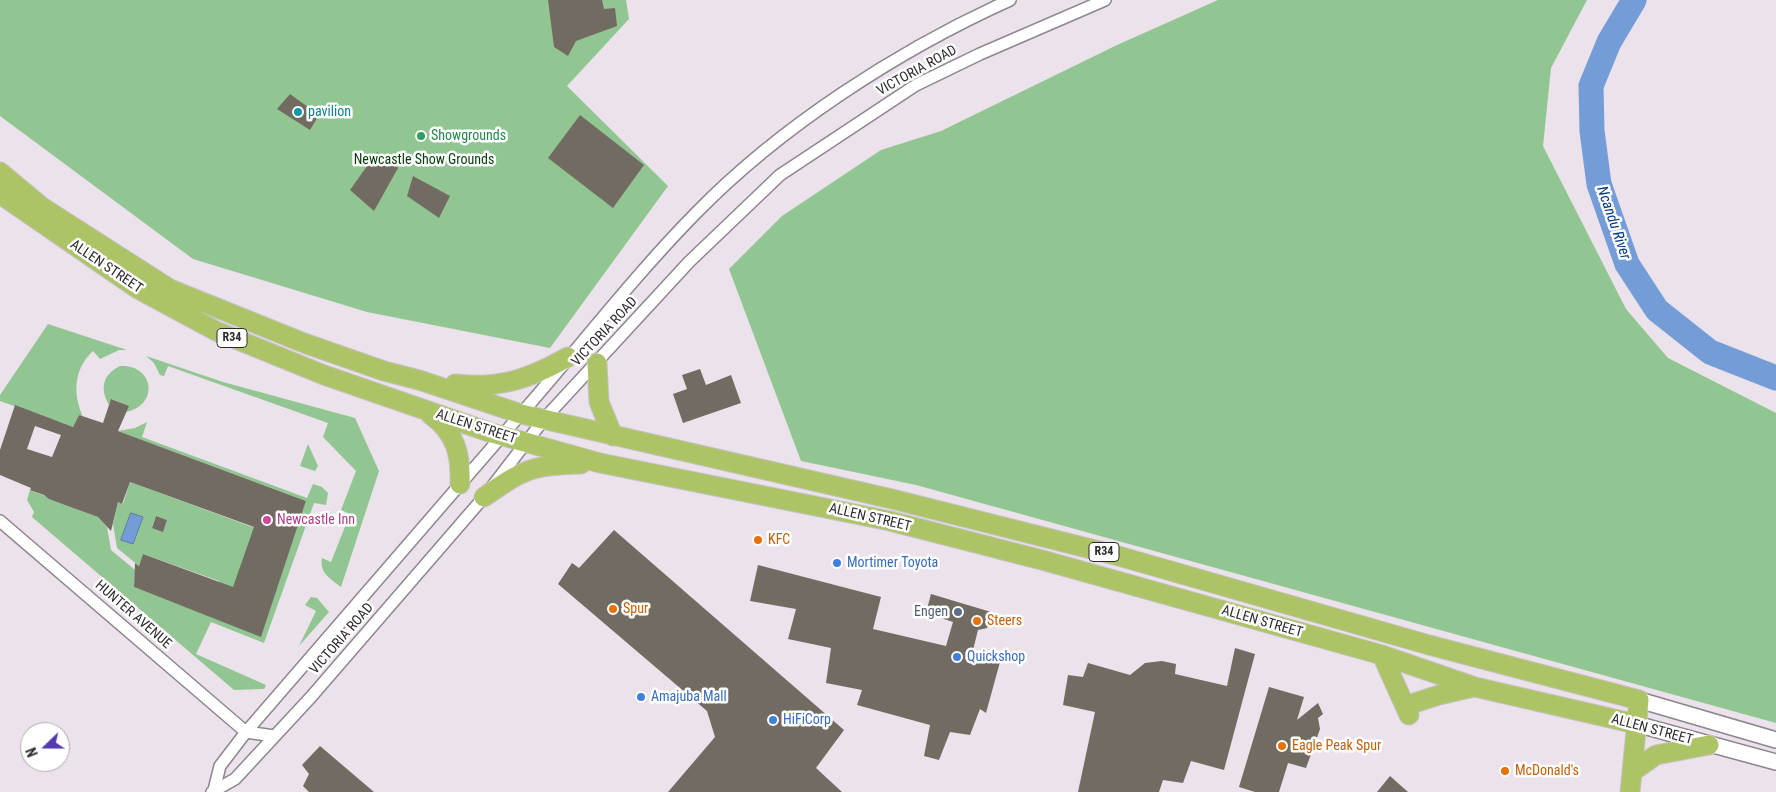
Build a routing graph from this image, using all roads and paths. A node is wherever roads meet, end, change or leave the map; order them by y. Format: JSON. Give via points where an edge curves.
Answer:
{"nodes":[{"id":1,"x":1010,"y":0,"type":"edge"},
{"id":2,"x":1106,"y":0,"type":"edge"},
{"id":3,"x":0,"y":172,"type":"edge"},
{"id":4,"x":0,"y":194,"type":"edge"},
{"id":5,"x":568,"y":357,"type":"junction"},
{"id":6,"x":598,"y":362,"type":"junction"},
{"id":7,"x":419,"y":380,"type":"junction"},
{"id":8,"x":425,"y":411,"type":"junction"},
{"id":9,"x":522,"y":414,"type":"junction"},
{"id":10,"x":545,"y":418,"type":"junction"},
{"id":11,"x":502,"y":436,"type":"junction"},
{"id":12,"x":613,"y":436,"type":"junction"},
{"id":13,"x":527,"y":444,"type":"junction"},
{"id":14,"x":600,"y":463,"type":"junction"},
{"id":15,"x":460,"y":484,"type":"junction"},
{"id":16,"x":484,"y":497,"type":"junction"},
{"id":17,"x":0,"y":521,"type":"edge"},
{"id":18,"x":1230,"y":588,"type":"junction"},
{"id":19,"x":1224,"y":611,"type":"junction"},
{"id":20,"x":1382,"y":655,"type":"junction"},
{"id":21,"x":1475,"y":687,"type":"junction"},
{"id":22,"x":1639,"y":700,"type":"junction"},
{"id":23,"x":1636,"y":724,"type":"junction"},
{"id":24,"x":246,"y":732,"type":"junction"},
{"id":25,"x":274,"y":736,"type":"junction"},
{"id":26,"x":1776,"y":740,"type":"edge"},
{"id":27,"x":1710,"y":745,"type":"junction"},
{"id":28,"x":252,"y":758,"type":"junction"},
{"id":29,"x":1776,"y":762,"type":"edge"},
{"id":30,"x":1632,"y":772,"type":"junction"},
{"id":31,"x":213,"y":791,"type":"edge"},
{"id":32,"x":1630,"y":792,"type":"edge"}],
"edges":[{"from":1,"to":5,"type":"street","name":"VICTORIA ROAD","via":[[884,68],[837,98],[729,181],[695,213]]},
{"from":2,"to":6,"type":"street","name":"VICTORIA ROAD","via":[[980,54],[916,86],[780,175],[689,262]]},
{"from":3,"to":7,"type":"main road","name":"ALLEN STREET","number":"R34","via":[[42,207],[170,289],[304,343]]},
{"from":4,"to":8,"type":"main road","name":"ALLEN STREET","number":"R34","via":[[100,264],[176,311],[271,354]]},
{"from":5,"to":7,"type":"main road","via":[[502,384],[475,386]]},
{"from":5,"to":9,"type":"street","name":"VICTORIA ROAD"},
{"from":6,"to":10,"type":"street","name":"VICTORIA ROAD"},
{"from":6,"to":12,"type":"main road","via":[[599,402]]},
{"from":7,"to":9,"type":"main road","name":"ALLEN STREET","number":"R34"},
{"from":8,"to":11,"type":"main road","name":"ALLEN STREET","number":"R34"},
{"from":8,"to":15,"type":"main road","via":[[446,428],[458,447]]},
{"from":9,"to":10,"type":"main road","name":"ALLEN STREET","number":"R34"},
{"from":9,"to":11,"type":"street","name":"VICTORIA ROAD"},
{"from":10,"to":12,"type":"main road","name":"ALLEN STREET","number":"R34"},
{"from":10,"to":13,"type":"street","name":"VICTORIA ROAD"},
{"from":11,"to":13,"type":"main road","name":"ALLEN STREET","number":"R34"},
{"from":11,"to":15,"type":"street","name":"VICTORIA ROAD"},
{"from":12,"to":18,"type":"main road","name":"ALLEN STREET","number":"R34","via":[[1116,555]]},
{"from":13,"to":14,"type":"main road","name":"ALLEN STREET","number":"R34"},
{"from":13,"to":16,"type":"street","name":"VICTORIA ROAD"},
{"from":14,"to":16,"type":"main road","via":[[533,468],[518,473]]},
{"from":14,"to":19,"type":"main road","name":"ALLEN STREET","number":"R34","via":[[890,521]]},
{"from":15,"to":24,"type":"street","name":"VICTORIA ROAD"},
{"from":16,"to":25,"type":"street","name":"VICTORIA ROAD"},
{"from":17,"to":24,"type":"street","name":"HUNTER AVENUE"},
{"from":18,"to":19,"type":"main road"},
{"from":18,"to":22,"type":"main road","name":"ALLEN STREET","number":"R34","via":[[1429,646]]},
{"from":19,"to":20,"type":"main road","name":"ALLEN STREET","number":"R34"},
{"from":20,"to":21,"type":"main road","name":"ALLEN STREET","number":"R34"},
{"from":20,"to":21,"type":"main road","via":[[1412,709],[1439,694]]},
{"from":21,"to":23,"type":"main road","name":"ALLEN STREET","number":"R34"},
{"from":22,"to":23,"type":"main road"},
{"from":22,"to":26,"type":"street","name":"ALLEN STREET"},
{"from":23,"to":27,"type":"street","name":"ALLEN STREET"},
{"from":23,"to":30,"type":"main road"},
{"from":24,"to":25,"type":"street"},
{"from":24,"to":28,"type":"street"},
{"from":24,"to":31,"type":"street","name":"VICTORIA ROAD","via":[[220,766]]},
{"from":25,"to":28,"type":"street","name":"VICTORIA ROAD"},
{"from":27,"to":29,"type":"street","name":"ALLEN STREET"},
{"from":27,"to":30,"type":"main road","via":[[1656,755]]},
{"from":28,"to":31,"type":"street","name":"VICTORIA ROAD","via":[[235,779]]},
{"from":30,"to":32,"type":"main road"}]}
